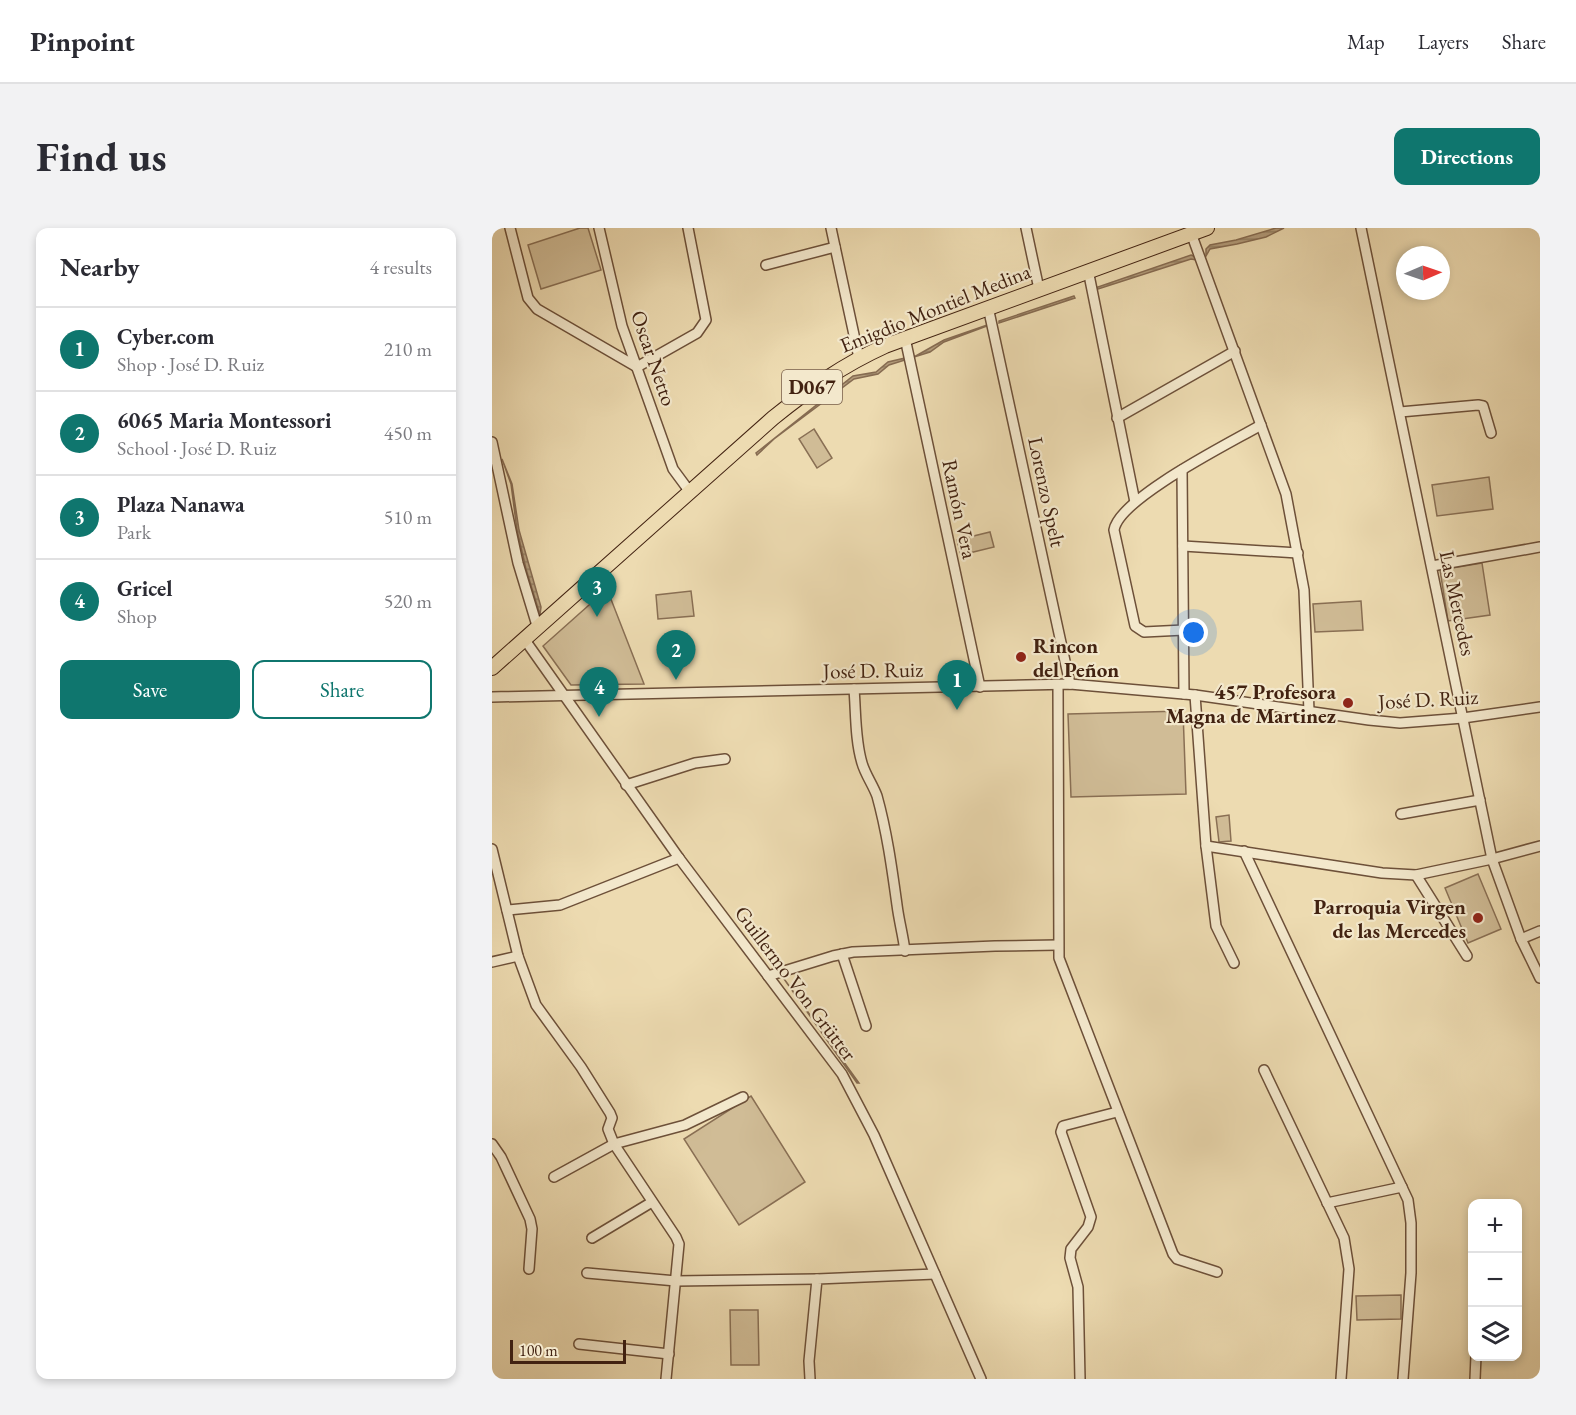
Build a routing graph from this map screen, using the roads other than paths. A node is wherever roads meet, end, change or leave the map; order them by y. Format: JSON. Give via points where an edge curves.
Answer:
{"nodes":[{"id":1,"x":510,"y":228,"type":"edge"},
{"id":2,"x":599,"y":228,"type":"edge"},
{"id":3,"x":688,"y":228,"type":"edge"},
{"id":4,"x":831,"y":228,"type":"edge"},
{"id":5,"x":1026,"y":228,"type":"edge"},
{"id":6,"x":1207,"y":228,"type":"edge"},
{"id":7,"x":1361,"y":228,"type":"edge"},
{"id":8,"x":1191,"y":233,"type":"junction"},
{"id":9,"x":835,"y":247,"type":"junction"},
{"id":10,"x":766,"y":266,"type":"dead end"},
{"id":11,"x":1088,"y":270,"type":"junction"},
{"id":12,"x":1039,"y":289,"type":"junction"},
{"id":13,"x":988,"y":307,"type":"junction"},
{"id":14,"x":905,"y":338,"type":"junction"},
{"id":15,"x":1234,"y":351,"type":"junction"},
{"id":16,"x":859,"y":358,"type":"junction"},
{"id":17,"x":637,"y":367,"type":"junction"},
{"id":18,"x":1400,"y":412,"type":"junction"},
{"id":19,"x":1118,"y":418,"type":"junction"},
{"id":20,"x":1261,"y":425,"type":"junction"},
{"id":21,"x":1491,"y":433,"type":"dead end"},
{"id":22,"x":492,"y":442,"type":"edge"},
{"id":23,"x":1182,"y":470,"type":"junction"},
{"id":24,"x":690,"y":492,"type":"junction"},
{"id":25,"x":1136,"y":502,"type":"junction"},
{"id":26,"x":1183,"y":546,"type":"junction"},
{"id":27,"x":1540,"y":548,"type":"edge"},
{"id":28,"x":1298,"y":553,"type":"junction"},
{"id":29,"x":1432,"y":566,"type":"junction"},
{"id":30,"x":538,"y":628,"type":"junction"},
{"id":31,"x":1184,"y":630,"type":"junction"},
{"id":32,"x":525,"y":640,"type":"junction"},
{"id":33,"x":492,"y":668,"type":"edge"},
{"id":34,"x":1070,"y":684,"type":"junction"},
{"id":35,"x":1058,"y":685,"type":"junction"},
{"id":36,"x":980,"y":687,"type":"junction"},
{"id":37,"x":854,"y":689,"type":"junction"},
{"id":38,"x":1184,"y":694,"type":"junction"},
{"id":39,"x":566,"y":695,"type":"junction"},
{"id":40,"x":1195,"y":695,"type":"junction"},
{"id":41,"x":492,"y":697,"type":"edge"},
{"id":42,"x":1540,"y":707,"type":"edge"},
{"id":43,"x":1309,"y":711,"type":"junction"},
{"id":44,"x":1463,"y":718,"type":"junction"},
{"id":45,"x":725,"y":759,"type":"dead end"},
{"id":46,"x":626,"y":785,"type":"junction"},
{"id":47,"x":1480,"y":800,"type":"junction"},
{"id":48,"x":1401,"y":814,"type":"dead end"},
{"id":49,"x":1206,"y":846,"type":"junction"},
{"id":50,"x":1540,"y":846,"type":"edge"},
{"id":51,"x":492,"y":849,"type":"edge"},
{"id":52,"x":1244,"y":851,"type":"junction"},
{"id":53,"x":680,"y":858,"type":"junction"},
{"id":54,"x":1492,"y":859,"type":"junction"},
{"id":55,"x":1416,"y":875,"type":"junction"},
{"id":56,"x":507,"y":910,"type":"junction"},
{"id":57,"x":1540,"y":931,"type":"edge"},
{"id":58,"x":1521,"y":939,"type":"junction"},
{"id":59,"x":1058,"y":945,"type":"junction"},
{"id":60,"x":905,"y":951,"type":"junction"},
{"id":61,"x":842,"y":954,"type":"junction"},
{"id":62,"x":518,"y":956,"type":"junction"},
{"id":63,"x":1467,"y":956,"type":"dead end"},
{"id":64,"x":492,"y":962,"type":"edge"},
{"id":65,"x":1234,"y":963,"type":"dead end"},
{"id":66,"x":768,"y":976,"type":"junction"},
{"id":67,"x":1540,"y":978,"type":"edge"},
{"id":68,"x":866,"y":1026,"type":"dead end"},
{"id":69,"x":1264,"y":1070,"type":"dead end"},
{"id":70,"x":743,"y":1097,"type":"dead end"},
{"id":71,"x":1117,"y":1112,"type":"junction"},
{"id":72,"x":492,"y":1144,"type":"edge"},
{"id":73,"x":614,"y":1144,"type":"junction"},
{"id":74,"x":554,"y":1177,"type":"dead end"},
{"id":75,"x":1402,"y":1188,"type":"junction"},
{"id":76,"x":652,"y":1202,"type":"junction"},
{"id":77,"x":1327,"y":1203,"type":"junction"},
{"id":78,"x":592,"y":1238,"type":"dead end"},
{"id":79,"x":529,"y":1269,"type":"dead end"},
{"id":80,"x":1217,"y":1272,"type":"dead end"},
{"id":81,"x":587,"y":1273,"type":"dead end"},
{"id":82,"x":935,"y":1274,"type":"junction"},
{"id":83,"x":818,"y":1279,"type":"junction"},
{"id":84,"x":676,"y":1281,"type":"junction"},
{"id":85,"x":579,"y":1344,"type":"dead end"},
{"id":86,"x":669,"y":1354,"type":"junction"},
{"id":87,"x":1476,"y":1361,"type":"edge"},
{"id":88,"x":666,"y":1379,"type":"edge"},
{"id":89,"x":810,"y":1379,"type":"edge"},
{"id":90,"x":981,"y":1379,"type":"edge"},
{"id":91,"x":1080,"y":1379,"type":"edge"},
{"id":92,"x":1341,"y":1379,"type":"edge"},
{"id":93,"x":1403,"y":1379,"type":"edge"},
{"id":94,"x":1475,"y":1379,"type":"edge"}],
"edges":[{"from":1,"to":17,"type":"street","via":[[528,298],[537,309]]},
{"from":2,"to":17,"type":"street","name":"Oscar Netto","via":[[622,326]]},
{"from":3,"to":17,"type":"street","via":[[706,320],[697,333]]},
{"from":4,"to":9,"type":"street"},
{"from":5,"to":12,"type":"street"},
{"from":6,"to":8,"type":"main road","name":"Emigdio Montiel Medina","number":"D067"},
{"from":7,"to":18,"type":"street","name":"Las Mercedes"},
{"from":8,"to":11,"type":"main road","name":"Emigdio Montiel Medina","number":"D067"},
{"from":8,"to":15,"type":"street"},
{"from":9,"to":10,"type":"street"},
{"from":9,"to":16,"type":"street"},
{"from":11,"to":12,"type":"main road","name":"Emigdio Montiel Medina","number":"D067"},
{"from":11,"to":19,"type":"street"},
{"from":12,"to":13,"type":"main road","name":"Emigdio Montiel Medina","number":"D067"},
{"from":13,"to":14,"type":"main road","name":"Emigdio Montiel Medina","number":"D067"},
{"from":13,"to":34,"type":"street","name":"Lorenzo Spelt"},
{"from":14,"to":16,"type":"main road","name":"Emigdio Montiel Medina","number":"D067"},
{"from":14,"to":36,"type":"street","name":"Ramón Vera"},
{"from":15,"to":19,"type":"street"},
{"from":15,"to":20,"type":"street"},
{"from":16,"to":24,"type":"main road","name":"Emigdio Montiel Medina","number":"D067","via":[[806,391]]},
{"from":17,"to":24,"type":"street","name":"Oscar Netto","via":[[673,469]]},
{"from":18,"to":21,"type":"street","via":[[1483,406]]},
{"from":18,"to":29,"type":"street","name":"Las Mercedes"},
{"from":19,"to":25,"type":"street"},
{"from":20,"to":23,"type":"street"},
{"from":20,"to":28,"type":"street","via":[[1286,494]]},
{"from":22,"to":30,"type":"street","via":[[518,563]]},
{"from":23,"to":25,"type":"street"},
{"from":23,"to":26,"type":"street"},
{"from":24,"to":30,"type":"main road","name":"Emigdio Montiel Medina","number":"D067"},
{"from":25,"to":31,"type":"street","via":[[1119,518],[1114,530],[1135,626],[1144,632]]},
{"from":26,"to":28,"type":"street"},
{"from":26,"to":31,"type":"street"},
{"from":27,"to":29,"type":"street"},
{"from":28,"to":43,"type":"street","via":[[1304,590]]},
{"from":29,"to":44,"type":"street","name":"Las Mercedes"},
{"from":30,"to":32,"type":"main road","name":"Emigdio Montiel Medina","number":"D067"},
{"from":31,"to":38,"type":"street"},
{"from":32,"to":33,"type":"main road","name":"Emigdio Montiel Medina","number":"D067"},
{"from":32,"to":39,"type":"street","name":"Guillermo Von Grütter"},
{"from":34,"to":35,"type":"street","name":"José D. Ruiz"},
{"from":34,"to":38,"type":"street","name":"José D. Ruiz"},
{"from":35,"to":36,"type":"street","name":"José D. Ruiz"},
{"from":35,"to":59,"type":"street"},
{"from":36,"to":37,"type":"street","name":"José D. Ruiz"},
{"from":37,"to":39,"type":"street","name":"José D. Ruiz"},
{"from":37,"to":60,"type":"street","via":[[862,765],[882,816]]},
{"from":38,"to":40,"type":"street","name":"José D. Ruiz"},
{"from":39,"to":41,"type":"street","name":"José D. Ruiz"},
{"from":39,"to":46,"type":"street","name":"Guillermo Von Grütter"},
{"from":40,"to":43,"type":"street","name":"José D. Ruiz"},
{"from":40,"to":49,"type":"street"},
{"from":42,"to":44,"type":"street","name":"José D. Ruiz"},
{"from":43,"to":44,"type":"street","name":"José D. Ruiz","via":[[1400,723]]},
{"from":44,"to":47,"type":"street","name":"Las Mercedes"},
{"from":45,"to":46,"type":"street","via":[[695,763]]},
{"from":46,"to":53,"type":"street","name":"Guillermo Von Grütter"},
{"from":47,"to":48,"type":"street"},
{"from":47,"to":54,"type":"street","name":"Las Mercedes"},
{"from":49,"to":52,"type":"street"},
{"from":49,"to":65,"type":"street","via":[[1215,926]]},
{"from":50,"to":54,"type":"street"},
{"from":51,"to":56,"type":"street"},
{"from":52,"to":55,"type":"street"},
{"from":52,"to":75,"type":"street"},
{"from":53,"to":56,"type":"street","via":[[560,905]]},
{"from":53,"to":66,"type":"street","name":"Guillermo Von Grütter"},
{"from":54,"to":55,"type":"street"},
{"from":54,"to":58,"type":"street","name":"Las Mercedes"},
{"from":55,"to":63,"type":"street"},
{"from":56,"to":62,"type":"street"},
{"from":57,"to":58,"type":"street"},
{"from":58,"to":67,"type":"street","name":"Las Mercedes"},
{"from":59,"to":60,"type":"street"},
{"from":59,"to":71,"type":"street","via":[[1059,958]]},
{"from":60,"to":61,"type":"street"},
{"from":61,"to":66,"type":"street"},
{"from":61,"to":68,"type":"street"},
{"from":62,"to":64,"type":"street"},
{"from":62,"to":73,"type":"street","via":[[536,1005],[612,1116],[608,1129]]},
{"from":66,"to":82,"type":"street","name":"Guillermo Von Grütter","via":[[842,1074],[874,1135]]},
{"from":69,"to":77,"type":"street"},
{"from":70,"to":73,"type":"street","via":[[686,1125]]},
{"from":71,"to":80,"type":"street","via":[[1173,1254],[1177,1259]]},
{"from":71,"to":91,"type":"street","via":[[1063,1126],[1061,1132],[1090,1217],[1088,1227],[1071,1249],[1070,1258],[1077,1287]]},
{"from":72,"to":79,"type":"street","via":[[530,1219]]},
{"from":73,"to":74,"type":"street"},
{"from":73,"to":76,"type":"street"},
{"from":75,"to":77,"type":"street"},
{"from":75,"to":93,"type":"street","via":[[1411,1223]]},
{"from":76,"to":78,"type":"street"},
{"from":76,"to":84,"type":"street","via":[[679,1244]]},
{"from":77,"to":92,"type":"street","via":[[1344,1238],[1349,1269]]},
{"from":81,"to":84,"type":"street"},
{"from":82,"to":83,"type":"street"},
{"from":82,"to":90,"type":"street","name":"Guillermo Von Grütter"},
{"from":83,"to":84,"type":"street"},
{"from":83,"to":89,"type":"street"},
{"from":84,"to":86,"type":"street"},
{"from":85,"to":86,"type":"street"},
{"from":86,"to":88,"type":"street"},
{"from":87,"to":94,"type":"street"}]}
